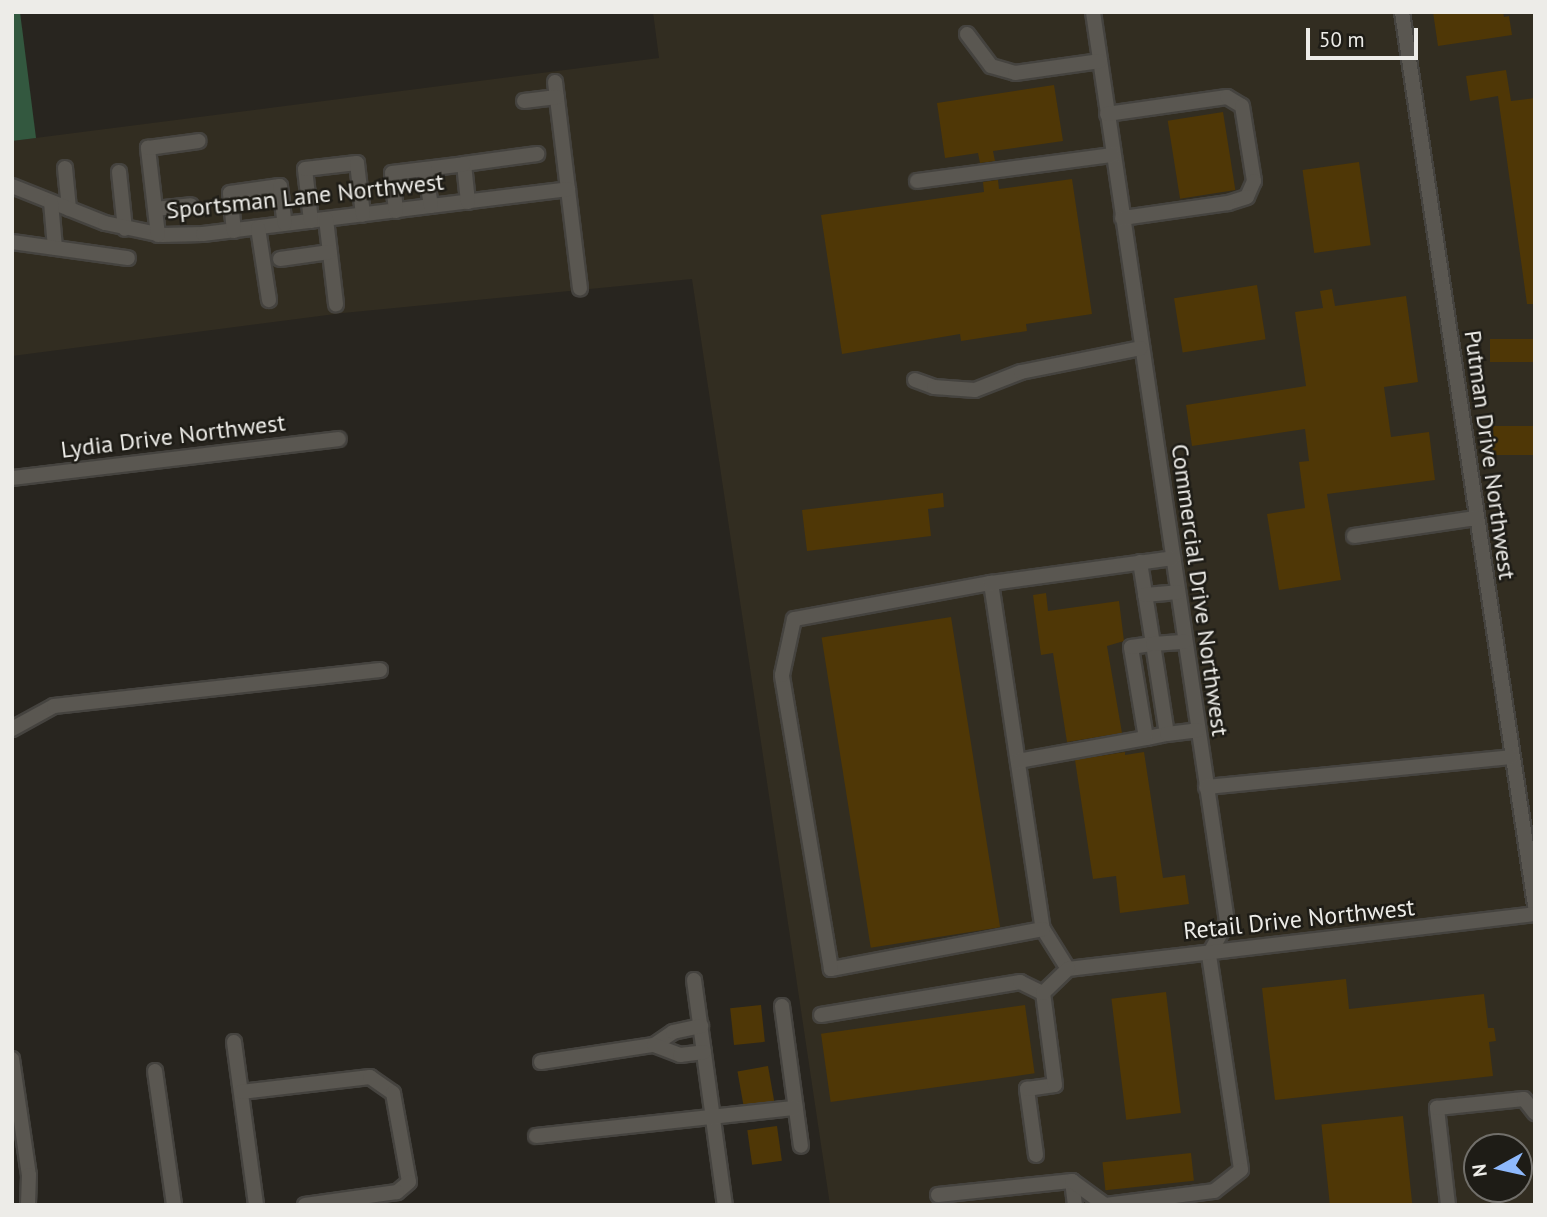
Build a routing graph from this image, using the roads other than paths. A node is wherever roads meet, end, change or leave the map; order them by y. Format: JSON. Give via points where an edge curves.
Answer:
{"nodes":[{"id":1,"x":1093,"y":12,"type":"edge"},
{"id":2,"x":1402,"y":12,"type":"edge"},
{"id":3,"x":968,"y":34,"type":"dead end"},
{"id":4,"x":1100,"y":61,"type":"junction"},
{"id":5,"x":555,"y":82,"type":"dead end"},
{"id":6,"x":557,"y":97,"type":"junction"},
{"id":7,"x":524,"y":102,"type":"dead end"},
{"id":8,"x":1107,"y":114,"type":"junction"},
{"id":9,"x":199,"y":141,"type":"dead end"},
{"id":10,"x":537,"y":154,"type":"dead end"},
{"id":11,"x":1113,"y":155,"type":"junction"},
{"id":12,"x":464,"y":164,"type":"junction"},
{"id":13,"x":65,"y":168,"type":"dead end"},
{"id":14,"x":425,"y":169,"type":"junction"},
{"id":15,"x":120,"y":172,"type":"dead end"},
{"id":16,"x":917,"y":181,"type":"dead end"},
{"id":17,"x":12,"y":186,"type":"edge"},
{"id":18,"x":568,"y":189,"type":"junction"},
{"id":19,"x":51,"y":202,"type":"junction"},
{"id":20,"x":468,"y":202,"type":"junction"},
{"id":21,"x":191,"y":205,"type":"dead end"},
{"id":22,"x":431,"y":206,"type":"junction"},
{"id":23,"x":69,"y":209,"type":"junction"},
{"id":24,"x":155,"y":209,"type":"junction"},
{"id":25,"x":396,"y":211,"type":"junction"},
{"id":26,"x":363,"y":215,"type":"junction"},
{"id":27,"x":1122,"y":218,"type":"junction"},
{"id":28,"x":318,"y":220,"type":"junction"},
{"id":29,"x":285,"y":224,"type":"junction"},
{"id":30,"x":258,"y":228,"type":"junction"},
{"id":31,"x":125,"y":229,"type":"junction"},
{"id":32,"x":234,"y":230,"type":"junction"},
{"id":33,"x":158,"y":235,"type":"junction"},
{"id":34,"x":12,"y":242,"type":"edge"},
{"id":35,"x":55,"y":247,"type":"junction"},
{"id":36,"x":330,"y":252,"type":"junction"},
{"id":37,"x":128,"y":258,"type":"dead end"},
{"id":38,"x":280,"y":259,"type":"dead end"},
{"id":39,"x":580,"y":288,"type":"dead end"},
{"id":40,"x":269,"y":300,"type":"dead end"},
{"id":41,"x":336,"y":304,"type":"dead end"},
{"id":42,"x":1141,"y":348,"type":"junction"},
{"id":43,"x":915,"y":380,"type":"dead end"},
{"id":44,"x":339,"y":439,"type":"dead end"},
{"id":45,"x":12,"y":478,"type":"edge"},
{"id":46,"x":1476,"y":517,"type":"junction"},
{"id":47,"x":1354,"y":536,"type":"dead end"},
{"id":48,"x":1172,"y":558,"type":"junction"},
{"id":49,"x":1140,"y":562,"type":"junction"},
{"id":50,"x":991,"y":583,"type":"junction"},
{"id":51,"x":1178,"y":592,"type":"junction"},
{"id":52,"x":1145,"y":596,"type":"junction"},
{"id":53,"x":1185,"y":642,"type":"junction"},
{"id":54,"x":1153,"y":644,"type":"junction"},
{"id":55,"x":380,"y":670,"type":"dead end"},
{"id":56,"x":12,"y":729,"type":"edge"},
{"id":57,"x":1198,"y":730,"type":"junction"},
{"id":58,"x":1167,"y":734,"type":"junction"},
{"id":59,"x":1146,"y":738,"type":"junction"},
{"id":60,"x":1512,"y":757,"type":"junction"},
{"id":61,"x":1018,"y":761,"type":"junction"},
{"id":62,"x":1206,"y":787,"type":"junction"},
{"id":63,"x":1535,"y":905,"type":"edge"},
{"id":64,"x":1535,"y":914,"type":"edge"},
{"id":65,"x":1043,"y":929,"type":"junction"},
{"id":66,"x":1209,"y":955,"type":"junction"},
{"id":67,"x":1068,"y":969,"type":"junction"},
{"id":68,"x":694,"y":980,"type":"dead end"},
{"id":69,"x":1043,"y":993,"type":"junction"},
{"id":70,"x":782,"y":1006,"type":"dead end"},
{"id":71,"x":821,"y":1015,"type":"dead end"},
{"id":72,"x":701,"y":1026,"type":"junction"},
{"id":73,"x":234,"y":1042,"type":"dead end"},
{"id":74,"x":654,"y":1045,"type":"junction"},
{"id":75,"x":704,"y":1052,"type":"junction"},
{"id":76,"x":12,"y":1059,"type":"edge"},
{"id":77,"x":541,"y":1062,"type":"dead end"},
{"id":78,"x":155,"y":1072,"type":"dead end"},
{"id":79,"x":241,"y":1091,"type":"junction"},
{"id":80,"x":795,"y":1108,"type":"junction"},
{"id":81,"x":1535,"y":1113,"type":"edge"},
{"id":82,"x":713,"y":1116,"type":"junction"},
{"id":83,"x":536,"y":1136,"type":"dead end"},
{"id":84,"x":802,"y":1146,"type":"dead end"},
{"id":85,"x":1035,"y":1154,"type":"dead end"},
{"id":86,"x":1072,"y":1181,"type":"junction"},
{"id":87,"x":938,"y":1195,"type":"dead end"},
{"id":88,"x":28,"y":1205,"type":"edge"},
{"id":89,"x":174,"y":1205,"type":"edge"},
{"id":90,"x":256,"y":1205,"type":"edge"},
{"id":91,"x":305,"y":1205,"type":"edge"},
{"id":92,"x":726,"y":1205,"type":"edge"},
{"id":93,"x":1075,"y":1205,"type":"edge"},
{"id":94,"x":1105,"y":1205,"type":"edge"},
{"id":95,"x":1448,"y":1205,"type":"edge"}],
"edges":[{"from":1,"to":4,"type":"street","name":"Commercial Drive Northwest"},
{"from":2,"to":46,"type":"street","name":"Putman Drive Northwest"},
{"from":3,"to":4,"type":"street","via":[[990,65],[1015,73]]},
{"from":4,"to":8,"type":"street","name":"Commercial Drive Northwest"},
{"from":5,"to":6,"type":"street"},
{"from":6,"to":7,"type":"street"},
{"from":6,"to":18,"type":"street"},
{"from":8,"to":11,"type":"street","name":"Commercial Drive Northwest"},
{"from":8,"to":27,"type":"street","via":[[1227,97],[1242,106],[1254,181],[1247,197],[1228,203]]},
{"from":9,"to":24,"type":"street","via":[[148,148]]},
{"from":10,"to":12,"type":"street"},
{"from":11,"to":16,"type":"street"},
{"from":11,"to":27,"type":"street","name":"Commercial Drive Northwest"},
{"from":12,"to":14,"type":"street"},
{"from":12,"to":20,"type":"street"},
{"from":13,"to":23,"type":"street"},
{"from":14,"to":22,"type":"street"},
{"from":14,"to":25,"type":"street","via":[[392,173]]},
{"from":15,"to":31,"type":"street"},
{"from":17,"to":19,"type":"street","name":"Sportsman Lane Northwest"},
{"from":18,"to":20,"type":"street","name":"Sportsman Lane Northwest"},
{"from":18,"to":39,"type":"street"},
{"from":19,"to":23,"type":"street","name":"Sportsman Lane Northwest"},
{"from":19,"to":35,"type":"street"},
{"from":20,"to":22,"type":"street","name":"Sportsman Lane Northwest"},
{"from":21,"to":24,"type":"street"},
{"from":22,"to":25,"type":"street","name":"Sportsman Lane Northwest"},
{"from":23,"to":31,"type":"street","name":"Sportsman Lane Northwest"},
{"from":24,"to":33,"type":"street"},
{"from":25,"to":26,"type":"street","name":"Sportsman Lane Northwest"},
{"from":26,"to":28,"type":"street","name":"Sportsman Lane Northwest"},
{"from":26,"to":28,"type":"street","via":[[357,163],[305,169]]},
{"from":27,"to":42,"type":"street","name":"Commercial Drive Northwest"},
{"from":28,"to":29,"type":"street","name":"Sportsman Lane Northwest"},
{"from":28,"to":36,"type":"street"},
{"from":29,"to":30,"type":"street","name":"Sportsman Lane Northwest"},
{"from":29,"to":32,"type":"street","via":[[280,186],[230,193]]},
{"from":30,"to":32,"type":"street","name":"Sportsman Lane Northwest"},
{"from":30,"to":40,"type":"street"},
{"from":31,"to":33,"type":"street","name":"Sportsman Lane Northwest"},
{"from":32,"to":33,"type":"street","name":"Sportsman Lane Northwest"},
{"from":34,"to":35,"type":"street"},
{"from":35,"to":37,"type":"street"},
{"from":36,"to":38,"type":"street"},
{"from":36,"to":41,"type":"street"},
{"from":42,"to":43,"type":"street","via":[[1021,372],[975,390],[934,387]]},
{"from":42,"to":48,"type":"street","name":"Commercial Drive Northwest"},
{"from":44,"to":45,"type":"street","name":"Lydia Drive Northwest"},
{"from":46,"to":47,"type":"street"},
{"from":46,"to":60,"type":"street","name":"Putman Drive Northwest"},
{"from":48,"to":49,"type":"street"},
{"from":48,"to":51,"type":"street","name":"Commercial Drive Northwest"},
{"from":49,"to":50,"type":"street"},
{"from":49,"to":52,"type":"street"},
{"from":50,"to":61,"type":"street"},
{"from":50,"to":65,"type":"street","via":[[794,619],[782,675],[831,969]]},
{"from":51,"to":52,"type":"street"},
{"from":51,"to":53,"type":"street","name":"Commercial Drive Northwest"},
{"from":52,"to":54,"type":"street"},
{"from":53,"to":54,"type":"street"},
{"from":53,"to":57,"type":"street","name":"Commercial Drive Northwest"},
{"from":54,"to":58,"type":"street"},
{"from":54,"to":59,"type":"street","via":[[1131,647]]},
{"from":55,"to":56,"type":"street","via":[[54,706]]},
{"from":57,"to":58,"type":"street"},
{"from":57,"to":62,"type":"street","name":"Commercial Drive Northwest"},
{"from":58,"to":59,"type":"street"},
{"from":59,"to":61,"type":"street"},
{"from":60,"to":62,"type":"street"},
{"from":60,"to":63,"type":"street","name":"Putman Drive Northwest"},
{"from":61,"to":65,"type":"street"},
{"from":62,"to":66,"type":"street","name":"Commercial Drive Northwest","via":[[1227,922]]},
{"from":64,"to":66,"type":"street","name":"Retail Drive Northwest"},
{"from":65,"to":67,"type":"street"},
{"from":66,"to":67,"type":"street","name":"Retail Drive Northwest"},
{"from":66,"to":94,"type":"street","via":[[1241,1170],[1214,1191]]},
{"from":67,"to":69,"type":"street"},
{"from":68,"to":72,"type":"street"},
{"from":69,"to":71,"type":"street","via":[[1020,982]]},
{"from":69,"to":85,"type":"street","via":[[1055,1085],[1027,1089]]},
{"from":70,"to":80,"type":"street"},
{"from":72,"to":74,"type":"street","via":[[673,1032]]},
{"from":72,"to":75,"type":"street"},
{"from":73,"to":79,"type":"street"},
{"from":74,"to":75,"type":"street","via":[[680,1055]]},
{"from":74,"to":77,"type":"street"},
{"from":75,"to":82,"type":"street"},
{"from":76,"to":88,"type":"street","via":[[29,1175]]},
{"from":78,"to":89,"type":"street"},
{"from":79,"to":90,"type":"street"},
{"from":79,"to":91,"type":"street","via":[[370,1077],[393,1093],[409,1182],[397,1192]]},
{"from":80,"to":82,"type":"street"},
{"from":80,"to":84,"type":"street"},
{"from":81,"to":95,"type":"street","via":[[1524,1099],[1437,1108]]},
{"from":82,"to":83,"type":"street"},
{"from":82,"to":92,"type":"street"},
{"from":86,"to":87,"type":"street"},
{"from":86,"to":93,"type":"street"},
{"from":86,"to":94,"type":"street"}]}
